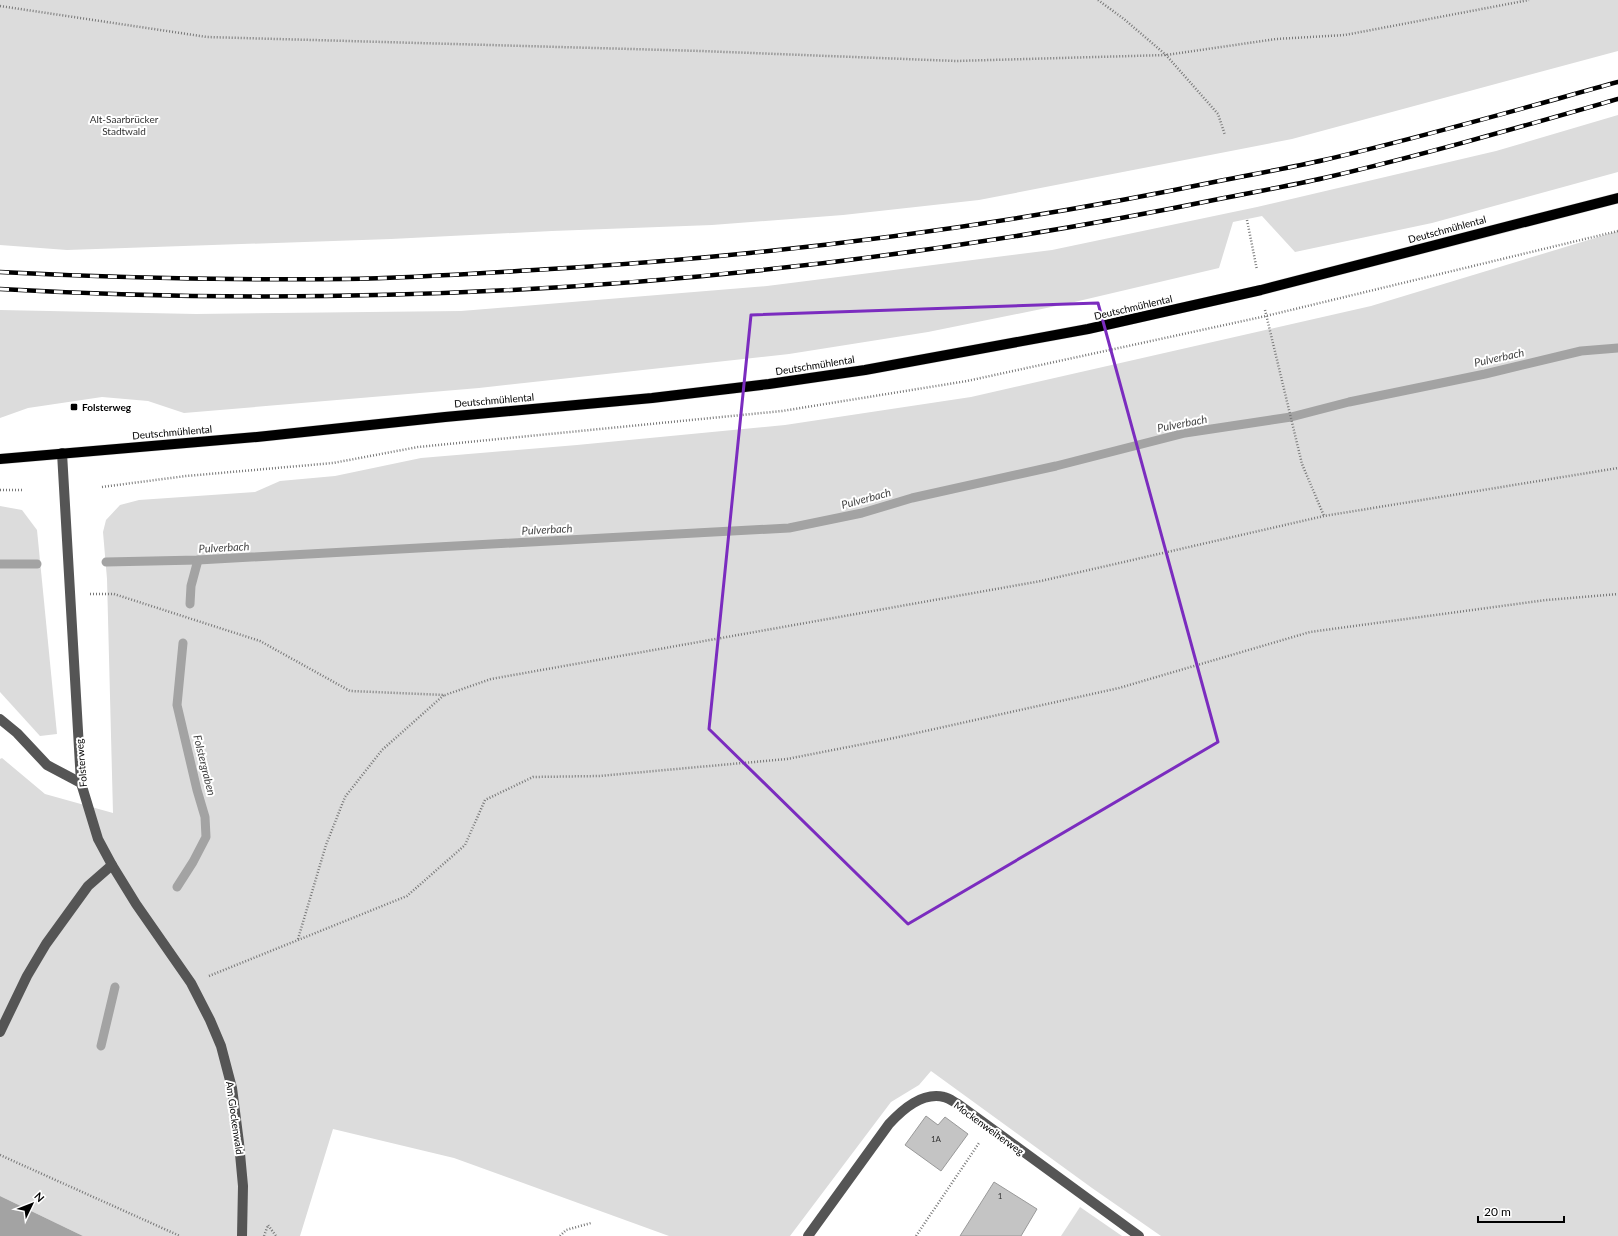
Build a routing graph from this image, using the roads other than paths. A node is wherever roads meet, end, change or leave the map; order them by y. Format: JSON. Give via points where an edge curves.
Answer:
{"nodes":[{"id":1,"x":1618,"y":198,"type":"edge"},
{"id":2,"x":62,"y":453,"type":"junction"},
{"id":3,"x":0,"y":458,"type":"edge"},
{"id":4,"x":0,"y":720,"type":"edge"},
{"id":5,"x":81,"y":783,"type":"junction"},
{"id":6,"x":112,"y":865,"type":"junction"},
{"id":7,"x":0,"y":1032,"type":"edge"},
{"id":8,"x":242,"y":1236,"type":"edge"},
{"id":9,"x":808,"y":1236,"type":"edge"},
{"id":10,"x":1139,"y":1236,"type":"edge"}],
"edges":[{"from":1,"to":2,"type":"main road","name":"Deutschmühlental","via":[[1261,290],[1088,329],[865,370],[652,398],[257,437]]},
{"from":2,"to":3,"type":"main road","name":"Deutschmühlental"},
{"from":2,"to":5,"type":"street","name":"Folsterweg"},
{"from":4,"to":5,"type":"street","via":[[17,733],[47,766]]},
{"from":5,"to":6,"type":"street","name":"Folsterweg","via":[[98,839]]},
{"from":6,"to":7,"type":"street","via":[[88,886],[46,944],[27,976]]},
{"from":6,"to":8,"type":"street","name":"Am Glockenwald","via":[[191,983],[221,1046],[232,1088],[243,1186]]},
{"from":9,"to":10,"type":"street","name":"Mockenweiherweg","via":[[889,1124],[901,1111],[928,1096],[945,1097],[958,1104]]}]}
